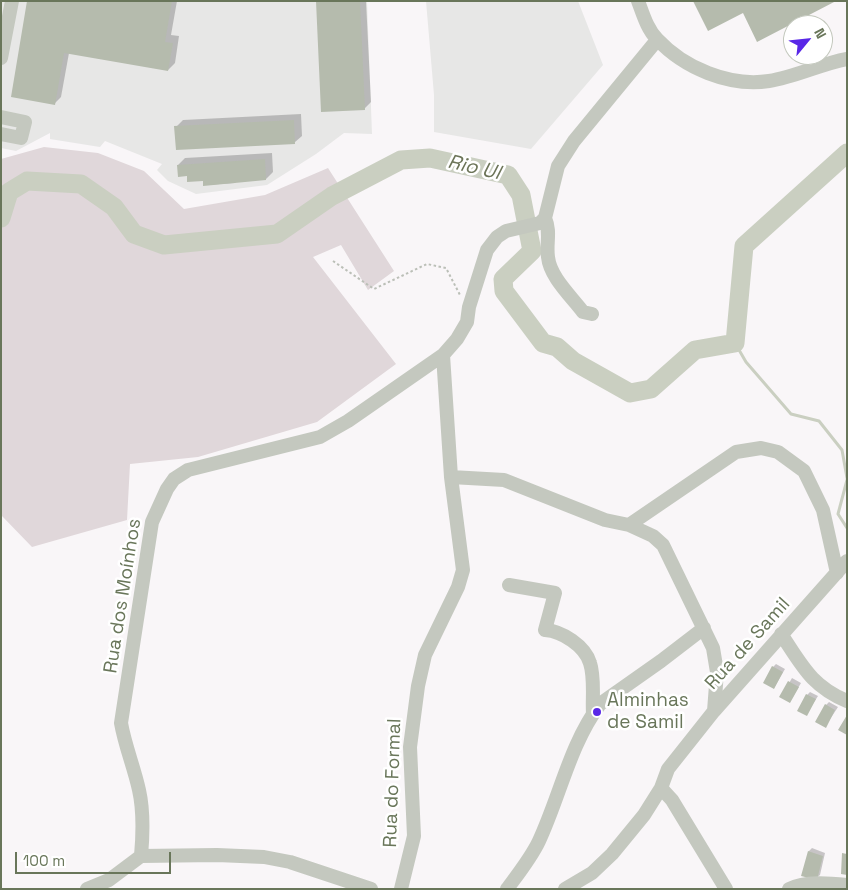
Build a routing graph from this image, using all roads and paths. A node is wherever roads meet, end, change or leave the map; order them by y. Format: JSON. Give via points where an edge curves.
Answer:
{"nodes":[{"id":1,"x":12,"y":1,"type":"edge"},
{"id":2,"x":638,"y":1,"type":"edge"},
{"id":3,"x":657,"y":40,"type":"junction"},
{"id":4,"x":1,"y":58,"type":"edge"},
{"id":5,"x":847,"y":59,"type":"edge"},
{"id":6,"x":1,"y":117,"type":"edge"},
{"id":7,"x":1,"y":134,"type":"edge"},
{"id":8,"x":530,"y":224,"type":"junction"},
{"id":9,"x":333,"y":261,"type":"dead end"},
{"id":10,"x":469,"y":307,"type":"junction"},
{"id":11,"x":592,"y":314,"type":"dead end"},
{"id":12,"x":442,"y":355,"type":"junction"},
{"id":13,"x":451,"y":477,"type":"junction"},
{"id":14,"x":629,"y":525,"type":"junction"},
{"id":15,"x":847,"y":561,"type":"edge"},
{"id":16,"x":837,"y":573,"type":"junction"},
{"id":17,"x":509,"y":585,"type":"dead end"},
{"id":18,"x":704,"y":628,"type":"junction"},
{"id":19,"x":781,"y":634,"type":"junction"},
{"id":20,"x":847,"y":701,"type":"edge"},
{"id":21,"x":714,"y":711,"type":"junction"},
{"id":22,"x":593,"y":714,"type":"junction"},
{"id":23,"x":661,"y":788,"type":"junction"},
{"id":24,"x":142,"y":856,"type":"junction"},
{"id":25,"x":847,"y":885,"type":"edge"},
{"id":26,"x":88,"y":889,"type":"edge"},
{"id":27,"x":371,"y":889,"type":"edge"},
{"id":28,"x":401,"y":889,"type":"edge"},
{"id":29,"x":507,"y":889,"type":"edge"},
{"id":30,"x":565,"y":889,"type":"edge"},
{"id":31,"x":726,"y":889,"type":"edge"},
{"id":32,"x":789,"y":889,"type":"edge"}],
"edges":[{"from":1,"to":4,"type":"street"},
{"from":2,"to":3,"type":"street"},
{"from":3,"to":5,"type":"street","via":[[708,73],[745,81],[768,81]]},
{"from":3,"to":8,"type":"street","via":[[574,141]]},
{"from":6,"to":7,"type":"street","via":[[25,122],[21,138]]},
{"from":8,"to":10,"type":"street","name":"Rua dos Moínhos","via":[[497,237],[487,250]]},
{"from":8,"to":11,"type":"street","via":[[550,229],[548,256],[551,270],[583,312]]},
{"from":9,"to":10,"type":"path","via":[[374,289],[427,264],[446,268],[464,304]]},
{"from":10,"to":12,"type":"street","name":"Rua dos Moínhos","via":[[467,322]]},
{"from":12,"to":13,"type":"street","name":"Rua do Formal"},
{"from":12,"to":24,"type":"street","name":"Rua dos Moínhos","via":[[320,437],[188,470],[174,479],[167,489],[152,522],[121,723],[139,791],[144,826]]},
{"from":13,"to":14,"type":"street","via":[[504,480],[605,520]]},
{"from":13,"to":28,"type":"street","name":"Rua do Formal","via":[[463,570],[425,655],[418,686],[410,747],[414,836]]},
{"from":14,"to":16,"type":"street","via":[[736,452],[761,448],[778,452],[804,470],[823,510]]},
{"from":14,"to":18,"type":"street","via":[[653,536],[663,545]]},
{"from":15,"to":16,"type":"street","name":"Rua de Samil"},
{"from":16,"to":19,"type":"street","name":"Rua de Samil"},
{"from":17,"to":22,"type":"street","via":[[555,593],[545,630],[562,634],[587,655],[591,664]]},
{"from":18,"to":21,"type":"street","via":[[713,648],[716,672]]},
{"from":18,"to":22,"type":"street","via":[[600,704]]},
{"from":19,"to":20,"type":"street","via":[[811,678],[827,693]]},
{"from":19,"to":21,"type":"street","name":"Rua de Samil"},
{"from":21,"to":23,"type":"street","name":"Rua de Samil","via":[[668,769]]},
{"from":22,"to":29,"type":"street","via":[[564,776],[539,842]]},
{"from":23,"to":30,"type":"street","name":"Rua de Samil","via":[[612,854]]},
{"from":23,"to":31,"type":"street","via":[[672,800]]},
{"from":24,"to":26,"type":"street","via":[[109,880]]},
{"from":24,"to":27,"type":"street","via":[[217,854],[264,857],[290,862]]},
{"from":25,"to":32,"type":"street","via":[[827,882]]}]}
